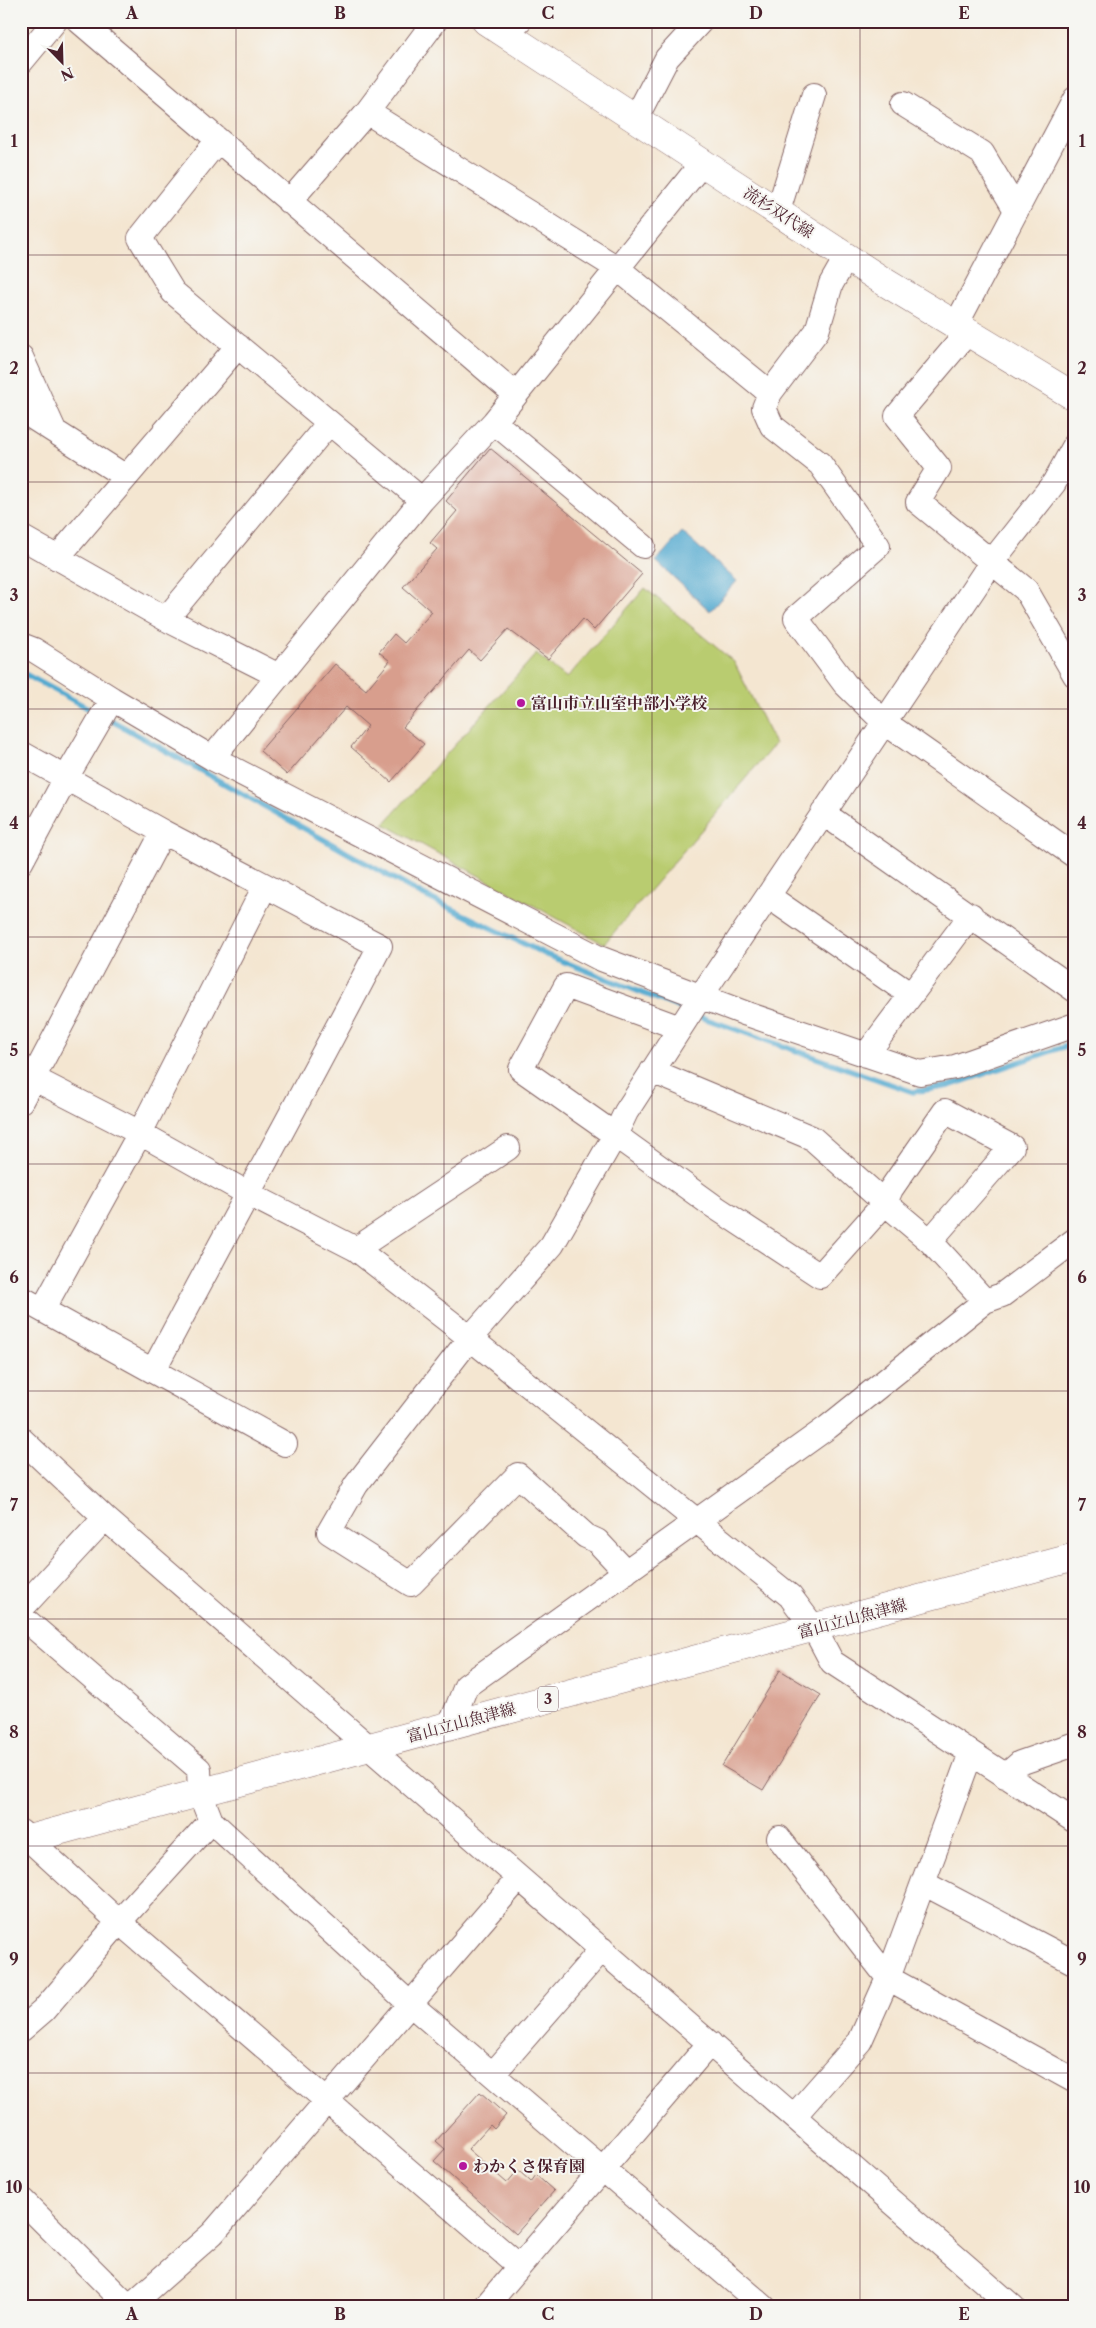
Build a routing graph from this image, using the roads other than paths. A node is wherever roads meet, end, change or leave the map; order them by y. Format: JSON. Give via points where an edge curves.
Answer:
{"nodes":[{"id":1,"x":55,"y":21,"type":"edge"},
{"id":2,"x":79,"y":21,"type":"edge"},
{"id":3,"x":435,"y":21,"type":"edge"},
{"id":4,"x":701,"y":21,"type":"edge"},
{"id":5,"x":503,"y":25,"type":"edge"},
{"id":6,"x":21,"y":62,"type":"edge"},
{"id":7,"x":814,"y":95,"type":"dead end"},
{"id":8,"x":1075,"y":99,"type":"edge"},
{"id":9,"x":903,"y":104,"type":"dead end"},
{"id":10,"x":367,"y":112,"type":"junction"},
{"id":11,"x":636,"y":118,"type":"junction"},
{"id":12,"x":218,"y":140,"type":"junction"},
{"id":13,"x":703,"y":162,"type":"junction"},
{"id":14,"x":290,"y":202,"type":"junction"},
{"id":15,"x":1016,"y":210,"type":"junction"},
{"id":16,"x":778,"y":211,"type":"junction"},
{"id":17,"x":847,"y":256,"type":"junction"},
{"id":18,"x":617,"y":268,"type":"junction"},
{"id":19,"x":962,"y":328,"type":"junction"},
{"id":20,"x":238,"y":346,"type":"junction"},
{"id":21,"x":21,"y":357,"type":"edge"},
{"id":22,"x":770,"y":393,"type":"junction"},
{"id":23,"x":515,"y":394,"type":"junction"},
{"id":24,"x":1075,"y":397,"type":"edge"},
{"id":25,"x":21,"y":410,"type":"edge"},
{"id":26,"x":494,"y":422,"type":"junction"},
{"id":27,"x":329,"y":423,"type":"junction"},
{"id":28,"x":54,"y":430,"type":"junction"},
{"id":29,"x":1075,"y":445,"type":"edge"},
{"id":30,"x":126,"y":477,"type":"junction"},
{"id":31,"x":422,"y":500,"type":"junction"},
{"id":32,"x":21,"y":537,"type":"edge"},
{"id":33,"x":643,"y":546,"type":"dead end"},
{"id":34,"x":58,"y":558,"type":"junction"},
{"id":35,"x":991,"y":563,"type":"junction"},
{"id":36,"x":166,"y":619,"type":"junction"},
{"id":37,"x":21,"y":645,"type":"edge"},
{"id":38,"x":1075,"y":675,"type":"edge"},
{"id":39,"x":279,"y":676,"type":"junction"},
{"id":40,"x":111,"y":702,"type":"junction"},
{"id":41,"x":884,"y":722,"type":"junction"},
{"id":42,"x":21,"y":753,"type":"edge"},
{"id":43,"x":212,"y":758,"type":"junction"},
{"id":44,"x":66,"y":778,"type":"junction"},
{"id":45,"x":823,"y":813,"type":"junction"},
{"id":46,"x":163,"y":832,"type":"junction"},
{"id":47,"x":1075,"y":856,"type":"edge"},
{"id":48,"x":21,"y":862,"type":"edge"},
{"id":49,"x":265,"y":886,"type":"junction"},
{"id":50,"x":768,"y":896,"type":"junction"},
{"id":51,"x":971,"y":915,"type":"junction"},
{"id":52,"x":1075,"y":990,"type":"edge"},
{"id":53,"x":911,"y":995,"type":"junction"},
{"id":54,"x":699,"y":1000,"type":"junction"},
{"id":55,"x":1075,"y":1025,"type":"edge"},
{"id":56,"x":682,"y":1026,"type":"junction"},
{"id":57,"x":866,"y":1055,"type":"junction"},
{"id":58,"x":652,"y":1071,"type":"junction"},
{"id":59,"x":27,"y":1075,"type":"edge"},
{"id":60,"x":21,"y":1101,"type":"edge"},
{"id":61,"x":140,"y":1133,"type":"junction"},
{"id":62,"x":615,"y":1135,"type":"junction"},
{"id":63,"x":508,"y":1148,"type":"dead end"},
{"id":64,"x":247,"y":1193,"type":"junction"},
{"id":65,"x":885,"y":1203,"type":"junction"},
{"id":66,"x":1075,"y":1240,"type":"edge"},
{"id":67,"x":930,"y":1241,"type":"junction"},
{"id":68,"x":356,"y":1249,"type":"junction"},
{"id":69,"x":21,"y":1298,"type":"edge"},
{"id":70,"x":985,"y":1301,"type":"junction"},
{"id":71,"x":42,"y":1309,"type":"junction"},
{"id":72,"x":470,"y":1338,"type":"junction"},
{"id":73,"x":153,"y":1371,"type":"junction"},
{"id":74,"x":21,"y":1439,"type":"edge"},
{"id":75,"x":285,"y":1444,"type":"dead end"},
{"id":76,"x":105,"y":1518,"type":"junction"},
{"id":77,"x":698,"y":1522,"type":"junction"},
{"id":78,"x":1075,"y":1557,"type":"edge"},
{"id":79,"x":626,"y":1572,"type":"junction"},
{"id":80,"x":21,"y":1609,"type":"edge"},
{"id":81,"x":21,"y":1616,"type":"edge"},
{"id":82,"x":814,"y":1628,"type":"junction"},
{"id":83,"x":451,"y":1724,"type":"junction"},
{"id":84,"x":1075,"y":1744,"type":"edge"},
{"id":85,"x":369,"y":1748,"type":"junction"},
{"id":86,"x":971,"y":1753,"type":"junction"},
{"id":87,"x":1005,"y":1776,"type":"junction"},
{"id":88,"x":200,"y":1793,"type":"junction"},
{"id":89,"x":211,"y":1821,"type":"junction"},
{"id":90,"x":1075,"y":1822,"type":"edge"},
{"id":91,"x":24,"y":1838,"type":"edge"},
{"id":92,"x":779,"y":1838,"type":"dead end"},
{"id":93,"x":519,"y":1878,"type":"junction"},
{"id":94,"x":923,"y":1883,"type":"junction"},
{"id":95,"x":119,"y":1922,"type":"junction"},
{"id":96,"x":602,"y":1949,"type":"junction"},
{"id":97,"x":1075,"y":1963,"type":"edge"},
{"id":98,"x":888,"y":1978,"type":"junction"},
{"id":99,"x":410,"y":2003,"type":"junction"},
{"id":100,"x":21,"y":2030,"type":"edge"},
{"id":101,"x":710,"y":2042,"type":"junction"},
{"id":102,"x":493,"y":2074,"type":"junction"},
{"id":103,"x":1075,"y":2081,"type":"edge"},
{"id":104,"x":326,"y":2100,"type":"junction"},
{"id":105,"x":795,"y":2115,"type":"junction"},
{"id":106,"x":604,"y":2168,"type":"junction"},
{"id":107,"x":21,"y":2200,"type":"edge"},
{"id":108,"x":519,"y":2266,"type":"junction"},
{"id":109,"x":129,"y":2307,"type":"edge"},
{"id":110,"x":485,"y":2307,"type":"edge"},
{"id":111,"x":764,"y":2307,"type":"edge"},
{"id":112,"x":1013,"y":2307,"type":"edge"}],
"edges":[{"from":1,"to":6,"type":"street"},
{"from":2,"to":12,"type":"street"},
{"from":3,"to":10,"type":"street"},
{"from":4,"to":11,"type":"street","via":[[667,58]]},
{"from":5,"to":11,"type":"main road","name":"流杉双代線"},
{"from":7,"to":16,"type":"street"},
{"from":8,"to":15,"type":"street"},
{"from":9,"to":15,"type":"street","via":[[982,153]]},
{"from":10,"to":14,"type":"street"},
{"from":10,"to":18,"type":"street"},
{"from":11,"to":13,"type":"main road","name":"流杉双代線"},
{"from":12,"to":14,"type":"street"},
{"from":12,"to":20,"type":"street","via":[[140,238],[173,292]]},
{"from":13,"to":16,"type":"main road","name":"流杉双代線"},
{"from":13,"to":18,"type":"street"},
{"from":14,"to":23,"type":"street"},
{"from":15,"to":19,"type":"street"},
{"from":16,"to":17,"type":"main road","name":"流杉双代線"},
{"from":17,"to":19,"type":"main road","name":"流杉双代線"},
{"from":17,"to":22,"type":"street","via":[[831,284],[817,331]]},
{"from":18,"to":22,"type":"street"},
{"from":18,"to":23,"type":"street"},
{"from":19,"to":24,"type":"main road","name":"流杉双代線"},
{"from":19,"to":35,"type":"street","via":[[897,416],[939,468],[918,502]]},
{"from":20,"to":27,"type":"street"},
{"from":20,"to":30,"type":"street"},
{"from":21,"to":28,"type":"street"},
{"from":22,"to":41,"type":"street","via":[[764,408],[772,426],[820,464],[878,546],[796,618],[845,684]]},
{"from":23,"to":26,"type":"street"},
{"from":25,"to":28,"type":"street"},
{"from":26,"to":31,"type":"street"},
{"from":26,"to":33,"type":"street"},
{"from":27,"to":31,"type":"street"},
{"from":27,"to":36,"type":"street"},
{"from":28,"to":30,"type":"street"},
{"from":29,"to":35,"type":"street","via":[[1054,483]]},
{"from":30,"to":34,"type":"street"},
{"from":31,"to":39,"type":"street"},
{"from":32,"to":34,"type":"street"},
{"from":34,"to":36,"type":"street"},
{"from":35,"to":38,"type":"street","via":[[1026,590]]},
{"from":35,"to":41,"type":"street"},
{"from":36,"to":39,"type":"street"},
{"from":37,"to":40,"type":"street","via":[[34,650]]},
{"from":39,"to":43,"type":"street"},
{"from":40,"to":43,"type":"street"},
{"from":40,"to":44,"type":"street"},
{"from":41,"to":45,"type":"street"},
{"from":41,"to":47,"type":"street"},
{"from":42,"to":44,"type":"street"},
{"from":43,"to":54,"type":"street","via":[[600,958]]},
{"from":44,"to":46,"type":"street"},
{"from":44,"to":48,"type":"street"},
{"from":45,"to":50,"type":"street"},
{"from":45,"to":51,"type":"street"},
{"from":46,"to":49,"type":"street"},
{"from":46,"to":59,"type":"street"},
{"from":49,"to":61,"type":"street"},
{"from":49,"to":64,"type":"street","via":[[380,946]]},
{"from":50,"to":53,"type":"street"},
{"from":50,"to":54,"type":"street"},
{"from":51,"to":52,"type":"street"},
{"from":51,"to":53,"type":"street"},
{"from":53,"to":57,"type":"street"},
{"from":54,"to":56,"type":"street"},
{"from":54,"to":57,"type":"street"},
{"from":55,"to":57,"type":"street","via":[[955,1067],[920,1074]]},
{"from":56,"to":58,"type":"street"},
{"from":56,"to":62,"type":"street","via":[[566,986],[521,1069]]},
{"from":58,"to":62,"type":"street"},
{"from":58,"to":65,"type":"street","via":[[812,1138]]},
{"from":59,"to":60,"type":"street"},
{"from":59,"to":61,"type":"street"},
{"from":61,"to":64,"type":"street"},
{"from":61,"to":71,"type":"street"},
{"from":62,"to":65,"type":"street","via":[[820,1276]]},
{"from":62,"to":72,"type":"street","via":[[552,1245]]},
{"from":63,"to":68,"type":"street"},
{"from":64,"to":68,"type":"street"},
{"from":64,"to":73,"type":"street"},
{"from":65,"to":67,"type":"street"},
{"from":65,"to":67,"type":"street","via":[[945,1111],[1012,1146]]},
{"from":66,"to":70,"type":"street","via":[[1002,1295]]},
{"from":67,"to":70,"type":"street"},
{"from":68,"to":72,"type":"street"},
{"from":69,"to":71,"type":"street"},
{"from":70,"to":77,"type":"street","via":[[828,1426]]},
{"from":71,"to":73,"type":"street"},
{"from":72,"to":77,"type":"street"},
{"from":72,"to":79,"type":"street","via":[[356,1485],[329,1532],[411,1584],[518,1474],[586,1536],[597,1541]]},
{"from":73,"to":75,"type":"street"},
{"from":74,"to":76,"type":"street"},
{"from":76,"to":80,"type":"street"},
{"from":76,"to":85,"type":"street"},
{"from":77,"to":79,"type":"street"},
{"from":77,"to":82,"type":"street","via":[[790,1596]]},
{"from":78,"to":82,"type":"main road","name":"富山立山魚津線","number":"3"},
{"from":79,"to":83,"type":"street","via":[[466,1686]]},
{"from":81,"to":88,"type":"street","via":[[199,1769]]},
{"from":82,"to":83,"type":"main road","name":"富山立山魚津線","number":"3"},
{"from":82,"to":86,"type":"street","via":[[832,1662]]},
{"from":83,"to":85,"type":"main road","name":"富山立山魚津線","number":"3"},
{"from":84,"to":87,"type":"street","via":[[1020,1763]]},
{"from":85,"to":88,"type":"main road","name":"富山立山魚津線","number":"3"},
{"from":85,"to":93,"type":"street"},
{"from":86,"to":87,"type":"street"},
{"from":86,"to":94,"type":"street"},
{"from":87,"to":90,"type":"street"},
{"from":88,"to":89,"type":"street"},
{"from":88,"to":91,"type":"main road","name":"富山立山魚津線","number":"3"},
{"from":89,"to":95,"type":"street"},
{"from":89,"to":99,"type":"street"},
{"from":91,"to":95,"type":"street"},
{"from":92,"to":98,"type":"street"},
{"from":93,"to":96,"type":"street"},
{"from":93,"to":99,"type":"street"},
{"from":94,"to":97,"type":"street"},
{"from":94,"to":98,"type":"street"},
{"from":95,"to":100,"type":"street","via":[[43,2011]]},
{"from":95,"to":104,"type":"street"},
{"from":96,"to":101,"type":"street"},
{"from":96,"to":102,"type":"street"},
{"from":98,"to":103,"type":"street"},
{"from":98,"to":105,"type":"street","via":[[860,2041]]},
{"from":99,"to":102,"type":"street"},
{"from":99,"to":104,"type":"street"},
{"from":101,"to":105,"type":"street"},
{"from":101,"to":106,"type":"street"},
{"from":102,"to":106,"type":"street"},
{"from":104,"to":108,"type":"street"},
{"from":104,"to":109,"type":"street","via":[[213,2233]]},
{"from":105,"to":112,"type":"street"},
{"from":106,"to":108,"type":"street"},
{"from":106,"to":111,"type":"street"},
{"from":107,"to":109,"type":"street"},
{"from":108,"to":110,"type":"street"}]}
